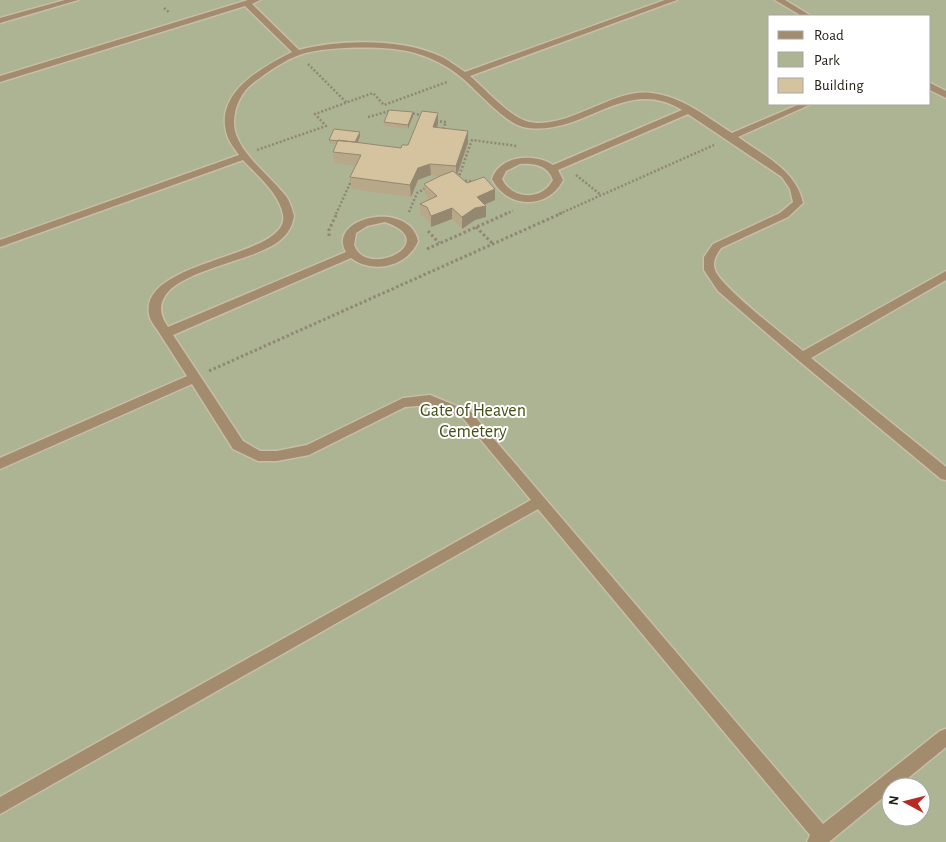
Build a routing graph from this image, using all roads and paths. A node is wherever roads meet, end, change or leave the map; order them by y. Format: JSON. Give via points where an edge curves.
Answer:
{"nodes":[{"id":1,"x":74,"y":0,"type":"edge"},
{"id":2,"x":256,"y":0,"type":"edge"},
{"id":3,"x":673,"y":0,"type":"edge"},
{"id":4,"x":779,"y":0,"type":"edge"},
{"id":5,"x":232,"y":3,"type":"edge"},
{"id":6,"x":246,"y":3,"type":"junction"},
{"id":7,"x":805,"y":15,"type":"edge"},
{"id":8,"x":0,"y":21,"type":"edge"},
{"id":9,"x":297,"y":54,"type":"junction"},
{"id":10,"x":464,"y":75,"type":"junction"},
{"id":11,"x":0,"y":79,"type":"edge"},
{"id":12,"x":931,"y":87,"type":"edge"},
{"id":13,"x":946,"y":95,"type":"edge"},
{"id":14,"x":347,"y":103,"type":"junction"},
{"id":15,"x":384,"y":105,"type":"junction"},
{"id":16,"x":805,"y":105,"type":"edge"},
{"id":17,"x":690,"y":110,"type":"junction"},
{"id":18,"x":390,"y":111,"type":"junction"},
{"id":19,"x":398,"y":112,"type":"edge"},
{"id":20,"x":406,"y":112,"type":"edge"},
{"id":21,"x":368,"y":117,"type":"dead end"},
{"id":22,"x":420,"y":120,"type":"edge"},
{"id":23,"x":429,"y":120,"type":"edge"},
{"id":24,"x":440,"y":137,"type":"edge"},
{"id":25,"x":731,"y":137,"type":"junction"},
{"id":26,"x":464,"y":139,"type":"edge"},
{"id":27,"x":472,"y":140,"type":"junction"},
{"id":28,"x":521,"y":146,"type":"dead end"},
{"id":29,"x":245,"y":155,"type":"junction"},
{"id":30,"x":564,"y":164,"type":"junction"},
{"id":31,"x":553,"y":169,"type":"junction"},
{"id":32,"x":354,"y":174,"type":"edge"},
{"id":33,"x":451,"y":179,"type":"edge"},
{"id":34,"x":458,"y":180,"type":"junction"},
{"id":35,"x":498,"y":185,"type":"junction"},
{"id":36,"x":427,"y":188,"type":"edge"},
{"id":37,"x":601,"y":195,"type":"junction"},
{"id":38,"x":527,"y":199,"type":"junction"},
{"id":39,"x":415,"y":218,"type":"dead end"},
{"id":40,"x":476,"y":227,"type":"junction"},
{"id":41,"x":427,"y":231,"type":"dead end"},
{"id":42,"x":329,"y":236,"type":"dead end"},
{"id":43,"x":439,"y":243,"type":"junction"},
{"id":44,"x":492,"y":243,"type":"junction"},
{"id":45,"x":0,"y":244,"type":"edge"},
{"id":46,"x":409,"y":252,"type":"junction"},
{"id":47,"x":352,"y":254,"type":"junction"},
{"id":48,"x":946,"y":275,"type":"edge"},
{"id":49,"x":166,"y":333,"type":"junction"},
{"id":50,"x":802,"y":357,"type":"junction"},
{"id":51,"x":194,"y":378,"type":"junction"},
{"id":52,"x":0,"y":464,"type":"edge"},
{"id":53,"x":946,"y":475,"type":"edge"},
{"id":54,"x":541,"y":501,"type":"junction"},
{"id":55,"x":946,"y":737,"type":"edge"},
{"id":56,"x":0,"y":806,"type":"edge"},
{"id":57,"x":819,"y":839,"type":"edge"}],
"edges":[{"from":1,"to":8,"type":"lane"},
{"from":2,"to":6,"type":"lane"},
{"from":3,"to":10,"type":"lane"},
{"from":4,"to":7,"type":"lane"},
{"from":5,"to":6,"type":"lane"},
{"from":5,"to":11,"type":"lane"},
{"from":6,"to":9,"type":"lane"},
{"from":9,"to":10,"type":"lane","via":[[344,46],[414,50],[439,59]]},
{"from":9,"to":14,"type":"path"},
{"from":9,"to":29,"type":"lane","via":[[269,67],[247,83],[234,103],[229,122],[232,137]]},
{"from":10,"to":15,"type":"path"},
{"from":10,"to":17,"type":"lane","via":[[524,124],[567,121],[622,99],[649,95],[671,99]]},
{"from":12,"to":13,"type":"lane"},
{"from":14,"to":15,"type":"path","via":[[373,93]]},
{"from":14,"to":29,"type":"path","via":[[315,114],[326,126]]},
{"from":15,"to":18,"type":"path"},
{"from":16,"to":25,"type":"lane"},
{"from":17,"to":25,"type":"lane"},
{"from":17,"to":30,"type":"lane"},
{"from":18,"to":19,"type":"path"},
{"from":18,"to":21,"type":"path"},
{"from":20,"to":22,"type":"path","via":[[422,114]]},
{"from":23,"to":24,"type":"path","via":[[446,122]]},
{"from":25,"to":37,"type":"path"},
{"from":25,"to":50,"type":"lane","via":[[785,175],[796,189],[798,203],[784,215],[717,246],[709,257],[709,270],[722,288]]},
{"from":26,"to":27,"type":"path"},
{"from":27,"to":28,"type":"path"},
{"from":27,"to":34,"type":"path"},
{"from":29,"to":45,"type":"lane"},
{"from":29,"to":49,"type":"lane","via":[[282,198],[290,216],[284,231],[268,244],[178,278],[161,291],[155,304],[156,318]]},
{"from":30,"to":31,"type":"lane"},
{"from":30,"to":37,"type":"path"},
{"from":31,"to":35,"type":"lane","via":[[538,162],[510,164],[498,173]]},
{"from":31,"to":38,"type":"lane","via":[[558,180],[552,191]]},
{"from":32,"to":42,"type":"path"},
{"from":33,"to":34,"type":"path"},
{"from":34,"to":35,"type":"path"},
{"from":35,"to":38,"type":"lane","via":[[509,194]]},
{"from":36,"to":39,"type":"path","via":[[417,193],[409,212]]},
{"from":37,"to":44,"type":"path"},
{"from":38,"to":40,"type":"path","via":[[524,206]]},
{"from":40,"to":43,"type":"path"},
{"from":40,"to":44,"type":"path"},
{"from":41,"to":43,"type":"path"},
{"from":43,"to":46,"type":"path","via":[[422,251]]},
{"from":44,"to":51,"type":"path"},
{"from":46,"to":47,"type":"lane","via":[[392,262],[380,263]]},
{"from":46,"to":47,"type":"lane","via":[[414,238],[411,231],[405,225],[386,219],[365,222],[350,233],[347,240]]},
{"from":47,"to":49,"type":"lane"},
{"from":48,"to":50,"type":"lane"},
{"from":49,"to":51,"type":"lane"},
{"from":50,"to":53,"type":"lane"},
{"from":51,"to":52,"type":"lane"},
{"from":51,"to":54,"type":"lane","via":[[238,445],[258,456],[309,450],[403,403],[430,400],[449,406],[467,415]]},
{"from":54,"to":56,"type":"lane"},
{"from":54,"to":57,"type":"lane"},
{"from":55,"to":57,"type":"lane"}]}
